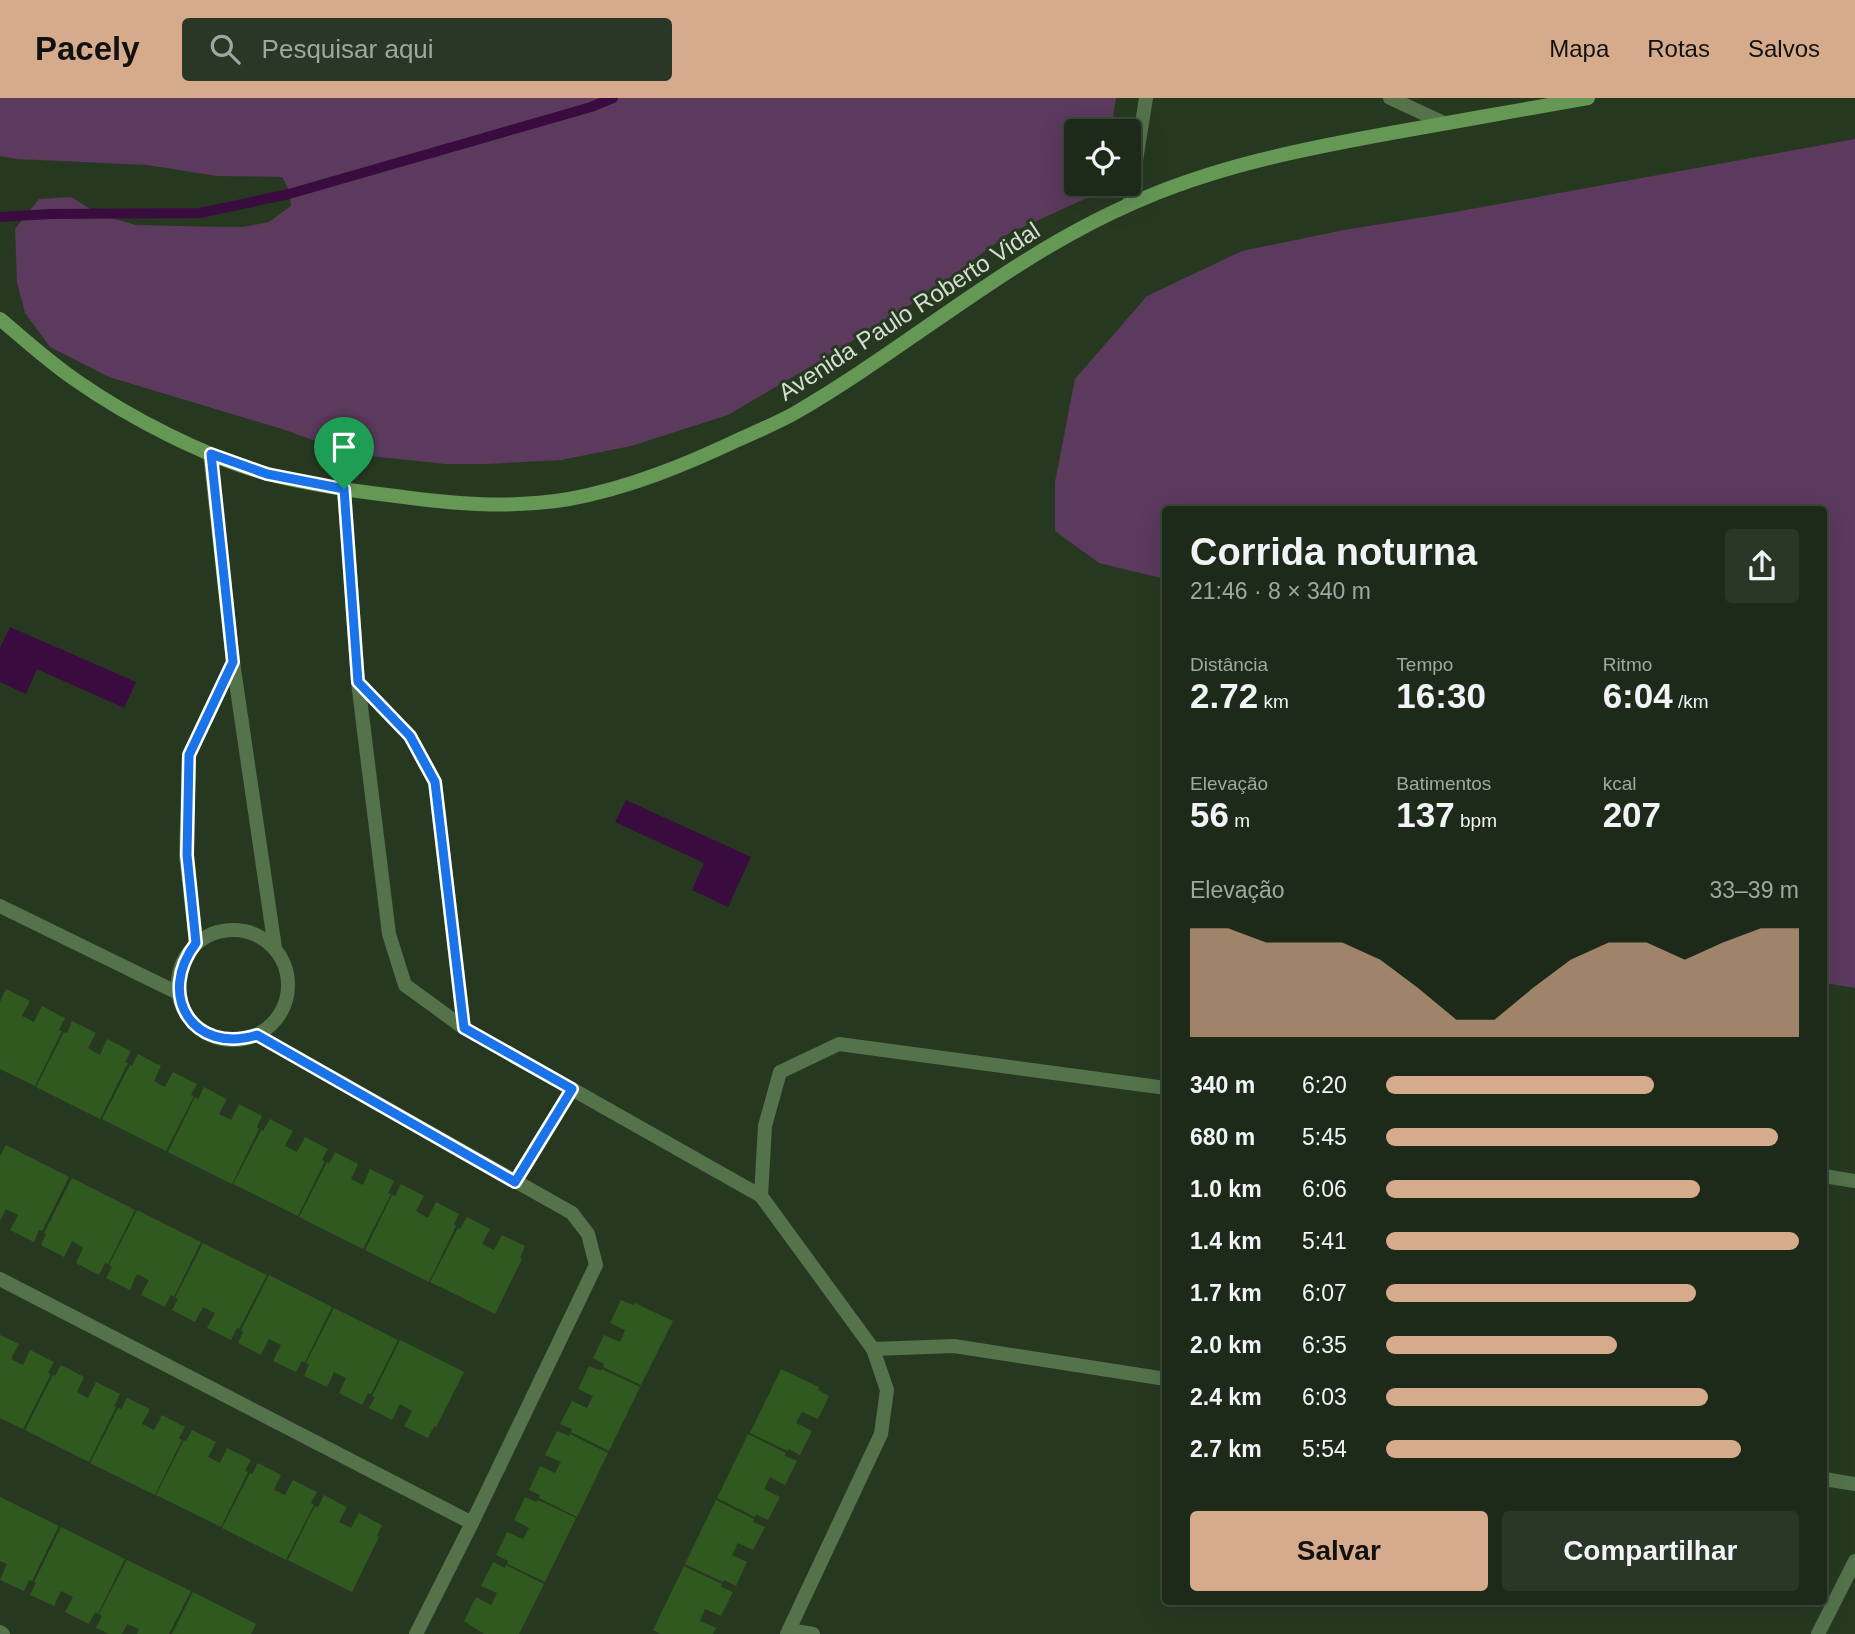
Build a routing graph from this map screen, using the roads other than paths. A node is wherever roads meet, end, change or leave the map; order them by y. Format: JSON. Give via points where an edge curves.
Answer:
{"nodes":[{"id":1,"x":1146,"y":98,"type":"edge"},
{"id":2,"x":1390,"y":98,"type":"edge"},
{"id":3,"x":1588,"y":98,"type":"edge"},
{"id":4,"x":1444,"y":123,"type":"junction"},
{"id":5,"x":1129,"y":204,"type":"junction"},
{"id":6,"x":0,"y":319,"type":"edge"},
{"id":7,"x":211,"y":454,"type":"junction"},
{"id":8,"x":344,"y":489,"type":"junction"},
{"id":9,"x":233,"y":662,"type":"junction"},
{"id":10,"x":358,"y":682,"type":"junction"},
{"id":11,"x":0,"y":906,"type":"edge"},
{"id":12,"x":196,"y":943,"type":"junction"},
{"id":13,"x":275,"y":948,"type":"junction"},
{"id":14,"x":178,"y":993,"type":"junction"},
{"id":15,"x":464,"y":1028,"type":"junction"},
{"id":16,"x":257,"y":1035,"type":"junction"},
{"id":17,"x":1162,"y":1087,"type":"edge"},
{"id":18,"x":572,"y":1089,"type":"junction"},
{"id":19,"x":1827,"y":1176,"type":"edge"},
{"id":20,"x":1855,"y":1181,"type":"edge"},
{"id":21,"x":515,"y":1182,"type":"junction"},
{"id":22,"x":761,"y":1196,"type":"junction"},
{"id":23,"x":0,"y":1279,"type":"edge"},
{"id":24,"x":873,"y":1349,"type":"junction"},
{"id":25,"x":1162,"y":1377,"type":"edge"},
{"id":26,"x":1827,"y":1479,"type":"edge"},
{"id":27,"x":1855,"y":1484,"type":"edge"},
{"id":28,"x":472,"y":1524,"type":"junction"},
{"id":29,"x":1855,"y":1562,"type":"edge"},
{"id":30,"x":788,"y":1632,"type":"edge"},
{"id":31,"x":416,"y":1634,"type":"edge"},
{"id":32,"x":813,"y":1634,"type":"edge"},
{"id":33,"x":1818,"y":1634,"type":"edge"}],
"edges":[{"from":1,"to":5,"type":"street"},
{"from":2,"to":4,"type":"street"},
{"from":3,"to":4,"type":"street","name":"Avenida Paulo Roberto Vidal"},
{"from":4,"to":5,"type":"street","name":"Avenida Paulo Roberto Vidal","via":[[1263,159],[1194,177]]},
{"from":5,"to":8,"type":"street","name":"Avenida Paulo Roberto Vidal","via":[[997,279],[859,375],[789,417],[635,483],[568,499],[506,505],[449,503]]},
{"from":6,"to":7,"type":"street","name":"Avenida Paulo Roberto Vidal","via":[[74,379],[139,419]]},
{"from":7,"to":8,"type":"street","name":"Avenida Paulo Roberto Vidal","via":[[267,474]]},
{"from":7,"to":9,"type":"street"},
{"from":8,"to":10,"type":"street"},
{"from":9,"to":12,"type":"street","via":[[189,755],[187,855]]},
{"from":9,"to":13,"type":"street"},
{"from":10,"to":15,"type":"street","via":[[410,736],[435,782]]},
{"from":10,"to":15,"type":"street","via":[[389,934],[405,985]]},
{"from":11,"to":14,"type":"street"},
{"from":12,"to":13,"type":"street","via":[[229,929],[262,937]]},
{"from":12,"to":14,"type":"street","via":[[185,958]]},
{"from":13,"to":16,"type":"street","via":[[289,979],[288,997],[281,1013]]},
{"from":14,"to":16,"type":"street","via":[[184,1011],[208,1034],[241,1040]]},
{"from":15,"to":18,"type":"street"},
{"from":16,"to":21,"type":"street"},
{"from":17,"to":22,"type":"street","via":[[839,1044],[780,1072],[765,1126]]},
{"from":18,"to":21,"type":"street"},
{"from":18,"to":22,"type":"street"},
{"from":19,"to":20,"type":"street"},
{"from":21,"to":28,"type":"street","via":[[572,1213],[588,1234],[596,1265]]},
{"from":22,"to":24,"type":"street"},
{"from":23,"to":28,"type":"street"},
{"from":24,"to":25,"type":"street","via":[[954,1346]]},
{"from":24,"to":30,"type":"street","via":[[887,1390],[881,1434]]},
{"from":26,"to":27,"type":"street"},
{"from":28,"to":31,"type":"street"},
{"from":29,"to":33,"type":"street"},
{"from":30,"to":32,"type":"street"}]}
